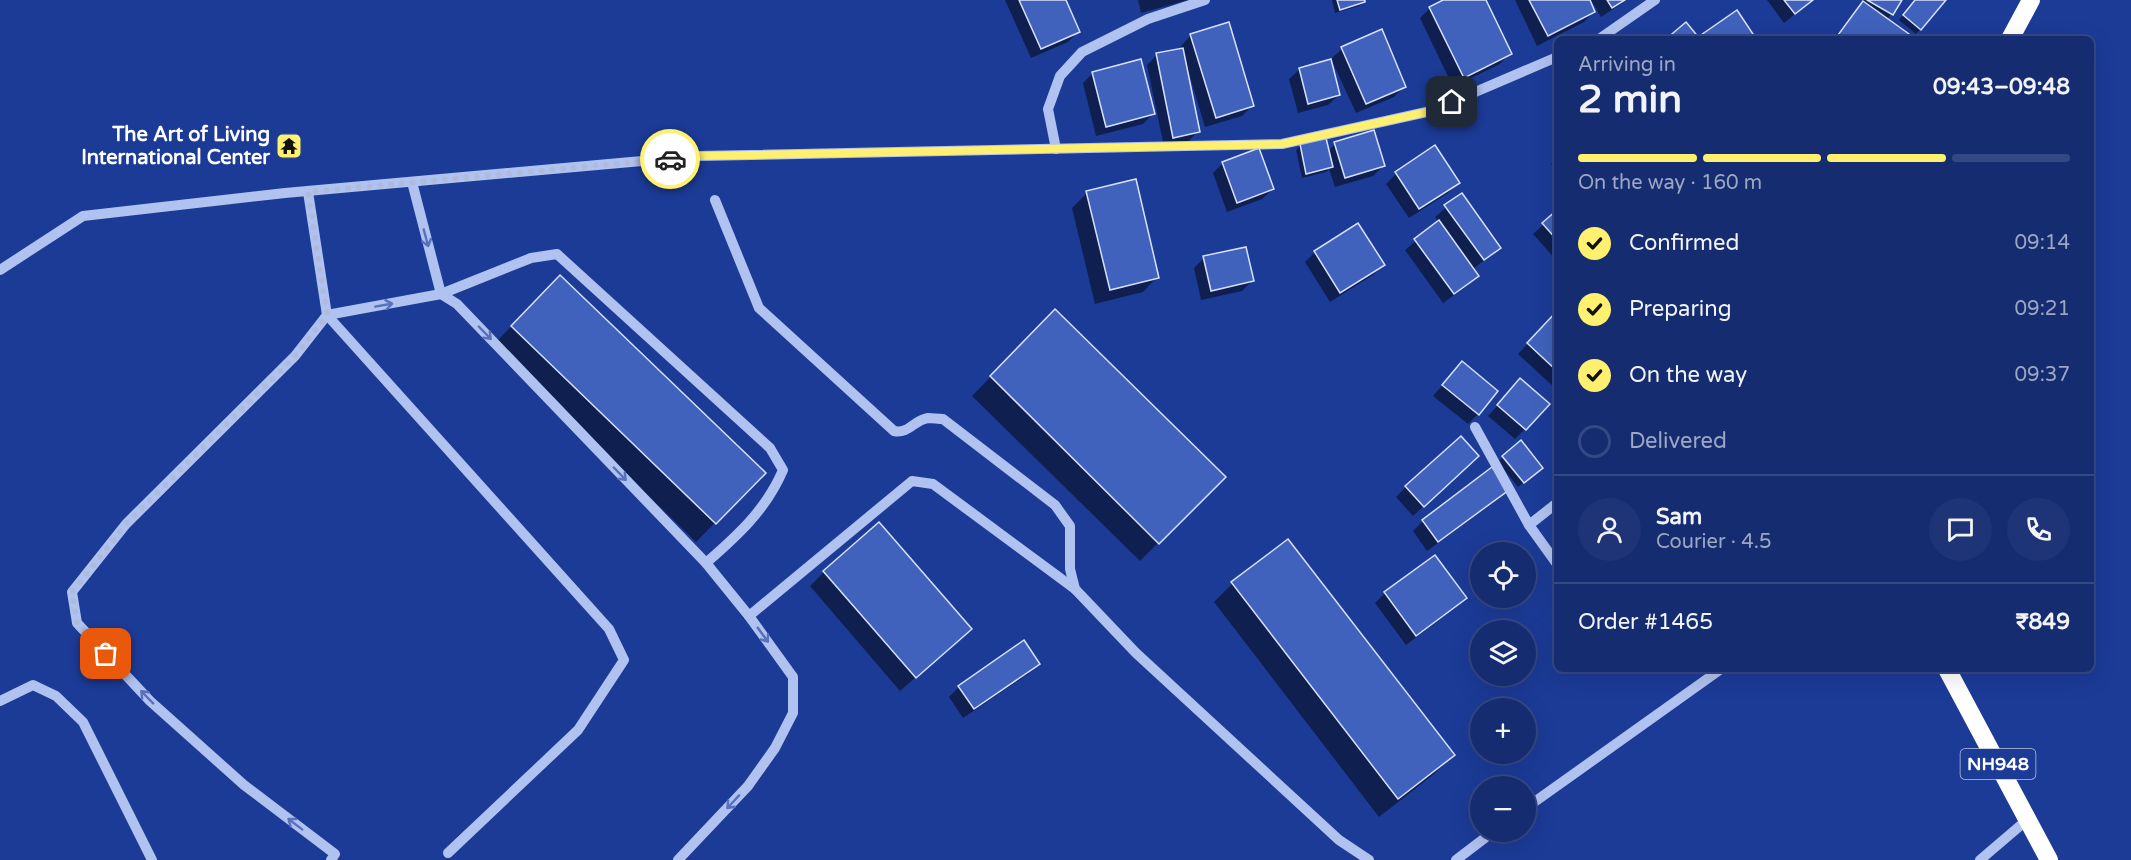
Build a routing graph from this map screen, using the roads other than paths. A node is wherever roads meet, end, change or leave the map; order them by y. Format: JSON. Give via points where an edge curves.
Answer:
{"nodes":[{"id":1,"x":1205,"y":0,"type":"edge"},
{"id":2,"x":1655,"y":0,"type":"edge"},
{"id":3,"x":2031,"y":0,"type":"edge"},
{"id":4,"x":1603,"y":36,"type":"edge"},
{"id":5,"x":2012,"y":36,"type":"edge"},
{"id":6,"x":1554,"y":58,"type":"edge"},
{"id":7,"x":1056,"y":149,"type":"junction"},
{"id":8,"x":411,"y":182,"type":"junction"},
{"id":9,"x":308,"y":192,"type":"junction"},
{"id":10,"x":715,"y":200,"type":"dead end"},
{"id":11,"x":0,"y":270,"type":"edge"},
{"id":12,"x":441,"y":294,"type":"junction"},
{"id":13,"x":327,"y":315,"type":"junction"},
{"id":14,"x":1475,"y":427,"type":"dead end"},
{"id":15,"x":1554,"y":505,"type":"edge"},
{"id":16,"x":1529,"y":525,"type":"junction"},
{"id":17,"x":1554,"y":560,"type":"edge"},
{"id":18,"x":706,"y":563,"type":"junction"},
{"id":19,"x":1075,"y":589,"type":"junction"},
{"id":20,"x":750,"y":616,"type":"junction"},
{"id":21,"x":1717,"y":672,"type":"edge"},
{"id":22,"x":1949,"y":672,"type":"edge"},
{"id":23,"x":0,"y":701,"type":"edge"},
{"id":24,"x":1536,"y":801,"type":"edge"},
{"id":25,"x":2028,"y":819,"type":"junction"},
{"id":26,"x":1480,"y":842,"type":"edge"},
{"id":27,"x":448,"y":853,"type":"dead end"},
{"id":28,"x":152,"y":860,"type":"edge"},
{"id":29,"x":330,"y":860,"type":"edge"},
{"id":30,"x":678,"y":860,"type":"edge"},
{"id":31,"x":1369,"y":860,"type":"edge"},
{"id":32,"x":1456,"y":860,"type":"edge"},
{"id":33,"x":1980,"y":860,"type":"edge"},
{"id":34,"x":2049,"y":860,"type":"edge"}],
"edges":[{"from":1,"to":7,"type":"street","via":[[1148,19],[1082,52],[1060,76],[1048,109]]},
{"from":2,"to":4,"type":"street"},
{"from":3,"to":5,"type":"highway"},
{"from":6,"to":7,"type":"street","via":[[1431,111],[1282,144]]},
{"from":7,"to":8,"type":"street","via":[[698,156]]},
{"from":8,"to":9,"type":"street"},
{"from":8,"to":12,"type":"street","one_way":true},
{"from":9,"to":11,"type":"street","via":[[83,216]]},
{"from":9,"to":13,"type":"street"},
{"from":10,"to":19,"type":"street","via":[[759,308],[888,426],[901,432],[929,418],[944,419],[1055,505],[1070,526],[1070,569]]},
{"from":13,"to":12,"type":"street","one_way":true},
{"from":12,"to":18,"type":"street","one_way":true,"via":[[457,304]]},
{"from":12,"to":18,"type":"street","via":[[531,258],[557,254],[770,448],[783,470],[776,486],[747,526]]},
{"from":13,"to":27,"type":"street","via":[[609,629],[624,660],[578,730]]},
{"from":29,"to":13,"type":"street","one_way":true,"via":[[336,854],[244,785],[150,701],[77,623],[72,592],[126,524],[295,356]]},
{"from":14,"to":16,"type":"street"},
{"from":15,"to":16,"type":"street"},
{"from":16,"to":17,"type":"street"},
{"from":18,"to":20,"type":"street"},
{"from":19,"to":20,"type":"street","via":[[933,484],[912,481]]},
{"from":19,"to":31,"type":"street","via":[[1136,653],[1330,832]]},
{"from":20,"to":30,"type":"street","one_way":true,"via":[[793,677],[793,713],[775,748],[748,786]]},
{"from":21,"to":24,"type":"street"},
{"from":22,"to":25,"type":"highway","number":"NH948"},
{"from":23,"to":28,"type":"street","via":[[33,685],[56,696],[83,722]]},
{"from":25,"to":33,"type":"street"},
{"from":25,"to":34,"type":"highway","number":"NH948"},
{"from":26,"to":32,"type":"street"}]}
